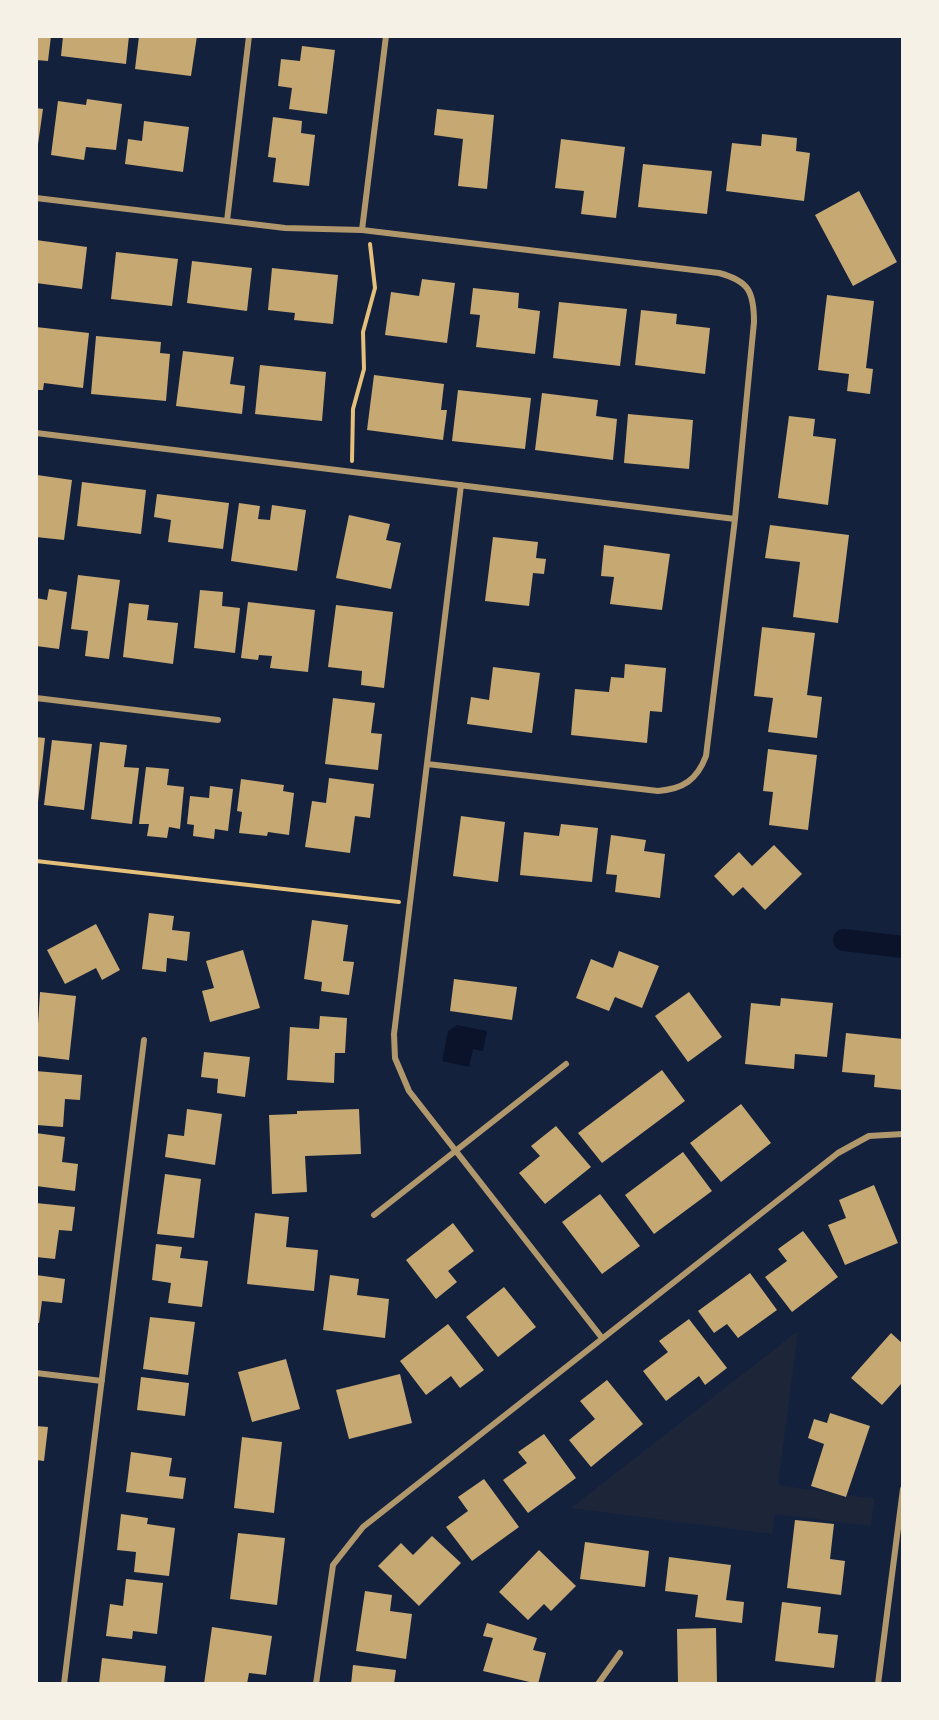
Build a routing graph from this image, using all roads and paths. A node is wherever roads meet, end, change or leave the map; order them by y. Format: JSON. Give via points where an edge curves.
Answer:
{"nodes":[{"id":1,"x":249,"y":36,"type":"edge"},
{"id":2,"x":386,"y":36,"type":"edge"},
{"id":3,"x":36,"y":198,"type":"edge"},
{"id":4,"x":226,"y":221,"type":"junction"},
{"id":5,"x":362,"y":230,"type":"junction"},
{"id":6,"x":36,"y":433,"type":"edge"},
{"id":7,"x":352,"y":471,"type":"junction"},
{"id":8,"x":461,"y":485,"type":"junction"},
{"id":9,"x":735,"y":519,"type":"junction"},
{"id":10,"x":36,"y":699,"type":"edge"},
{"id":11,"x":218,"y":720,"type":"dead end"},
{"id":12,"x":427,"y":764,"type":"junction"},
{"id":13,"x":36,"y":861,"type":"edge"},
{"id":14,"x":409,"y":903,"type":"junction"},
{"id":15,"x":144,"y":1040,"type":"dead end"},
{"id":16,"x":566,"y":1064,"type":"dead end"},
{"id":17,"x":903,"y":1134,"type":"edge"},
{"id":18,"x":455,"y":1151,"type":"junction"},
{"id":19,"x":374,"y":1215,"type":"dead end"},
{"id":20,"x":602,"y":1338,"type":"junction"},
{"id":21,"x":36,"y":1373,"type":"edge"},
{"id":22,"x":102,"y":1381,"type":"junction"},
{"id":23,"x":903,"y":1489,"type":"edge"},
{"id":24,"x":620,"y":1653,"type":"dead end"},
{"id":25,"x":64,"y":1684,"type":"edge"},
{"id":26,"x":316,"y":1684,"type":"edge"},
{"id":27,"x":598,"y":1684,"type":"edge"},
{"id":28,"x":878,"y":1684,"type":"edge"}],
"edges":[{"from":1,"to":4,"type":"street"},
{"from":2,"to":5,"type":"street"},
{"from":3,"to":4,"type":"street"},
{"from":4,"to":5,"type":"street","via":[[285,228]]},
{"from":5,"to":7,"type":"path","via":[[370,246],[375,288],[363,332],[364,369],[353,409]]},
{"from":5,"to":9,"type":"street","via":[[736,278],[747,287],[754,303],[754,322]]},
{"from":6,"to":7,"type":"street"},
{"from":7,"to":8,"type":"street"},
{"from":8,"to":9,"type":"street"},
{"from":8,"to":12,"type":"street"},
{"from":9,"to":12,"type":"street","via":[[706,756],[696,776],[686,785],[658,791]]},
{"from":10,"to":11,"type":"street"},
{"from":12,"to":14,"type":"street"},
{"from":13,"to":14,"type":"path"},
{"from":14,"to":18,"type":"street","via":[[393,1034],[395,1058],[409,1091]]},
{"from":15,"to":22,"type":"street"},
{"from":16,"to":18,"type":"street"},
{"from":17,"to":20,"type":"street","via":[[869,1136],[838,1153]]},
{"from":18,"to":19,"type":"street"},
{"from":18,"to":20,"type":"street"},
{"from":20,"to":26,"type":"street","via":[[363,1527],[333,1565]]},
{"from":21,"to":22,"type":"street"},
{"from":22,"to":25,"type":"street"},
{"from":23,"to":28,"type":"street"},
{"from":24,"to":27,"type":"street"}]}
